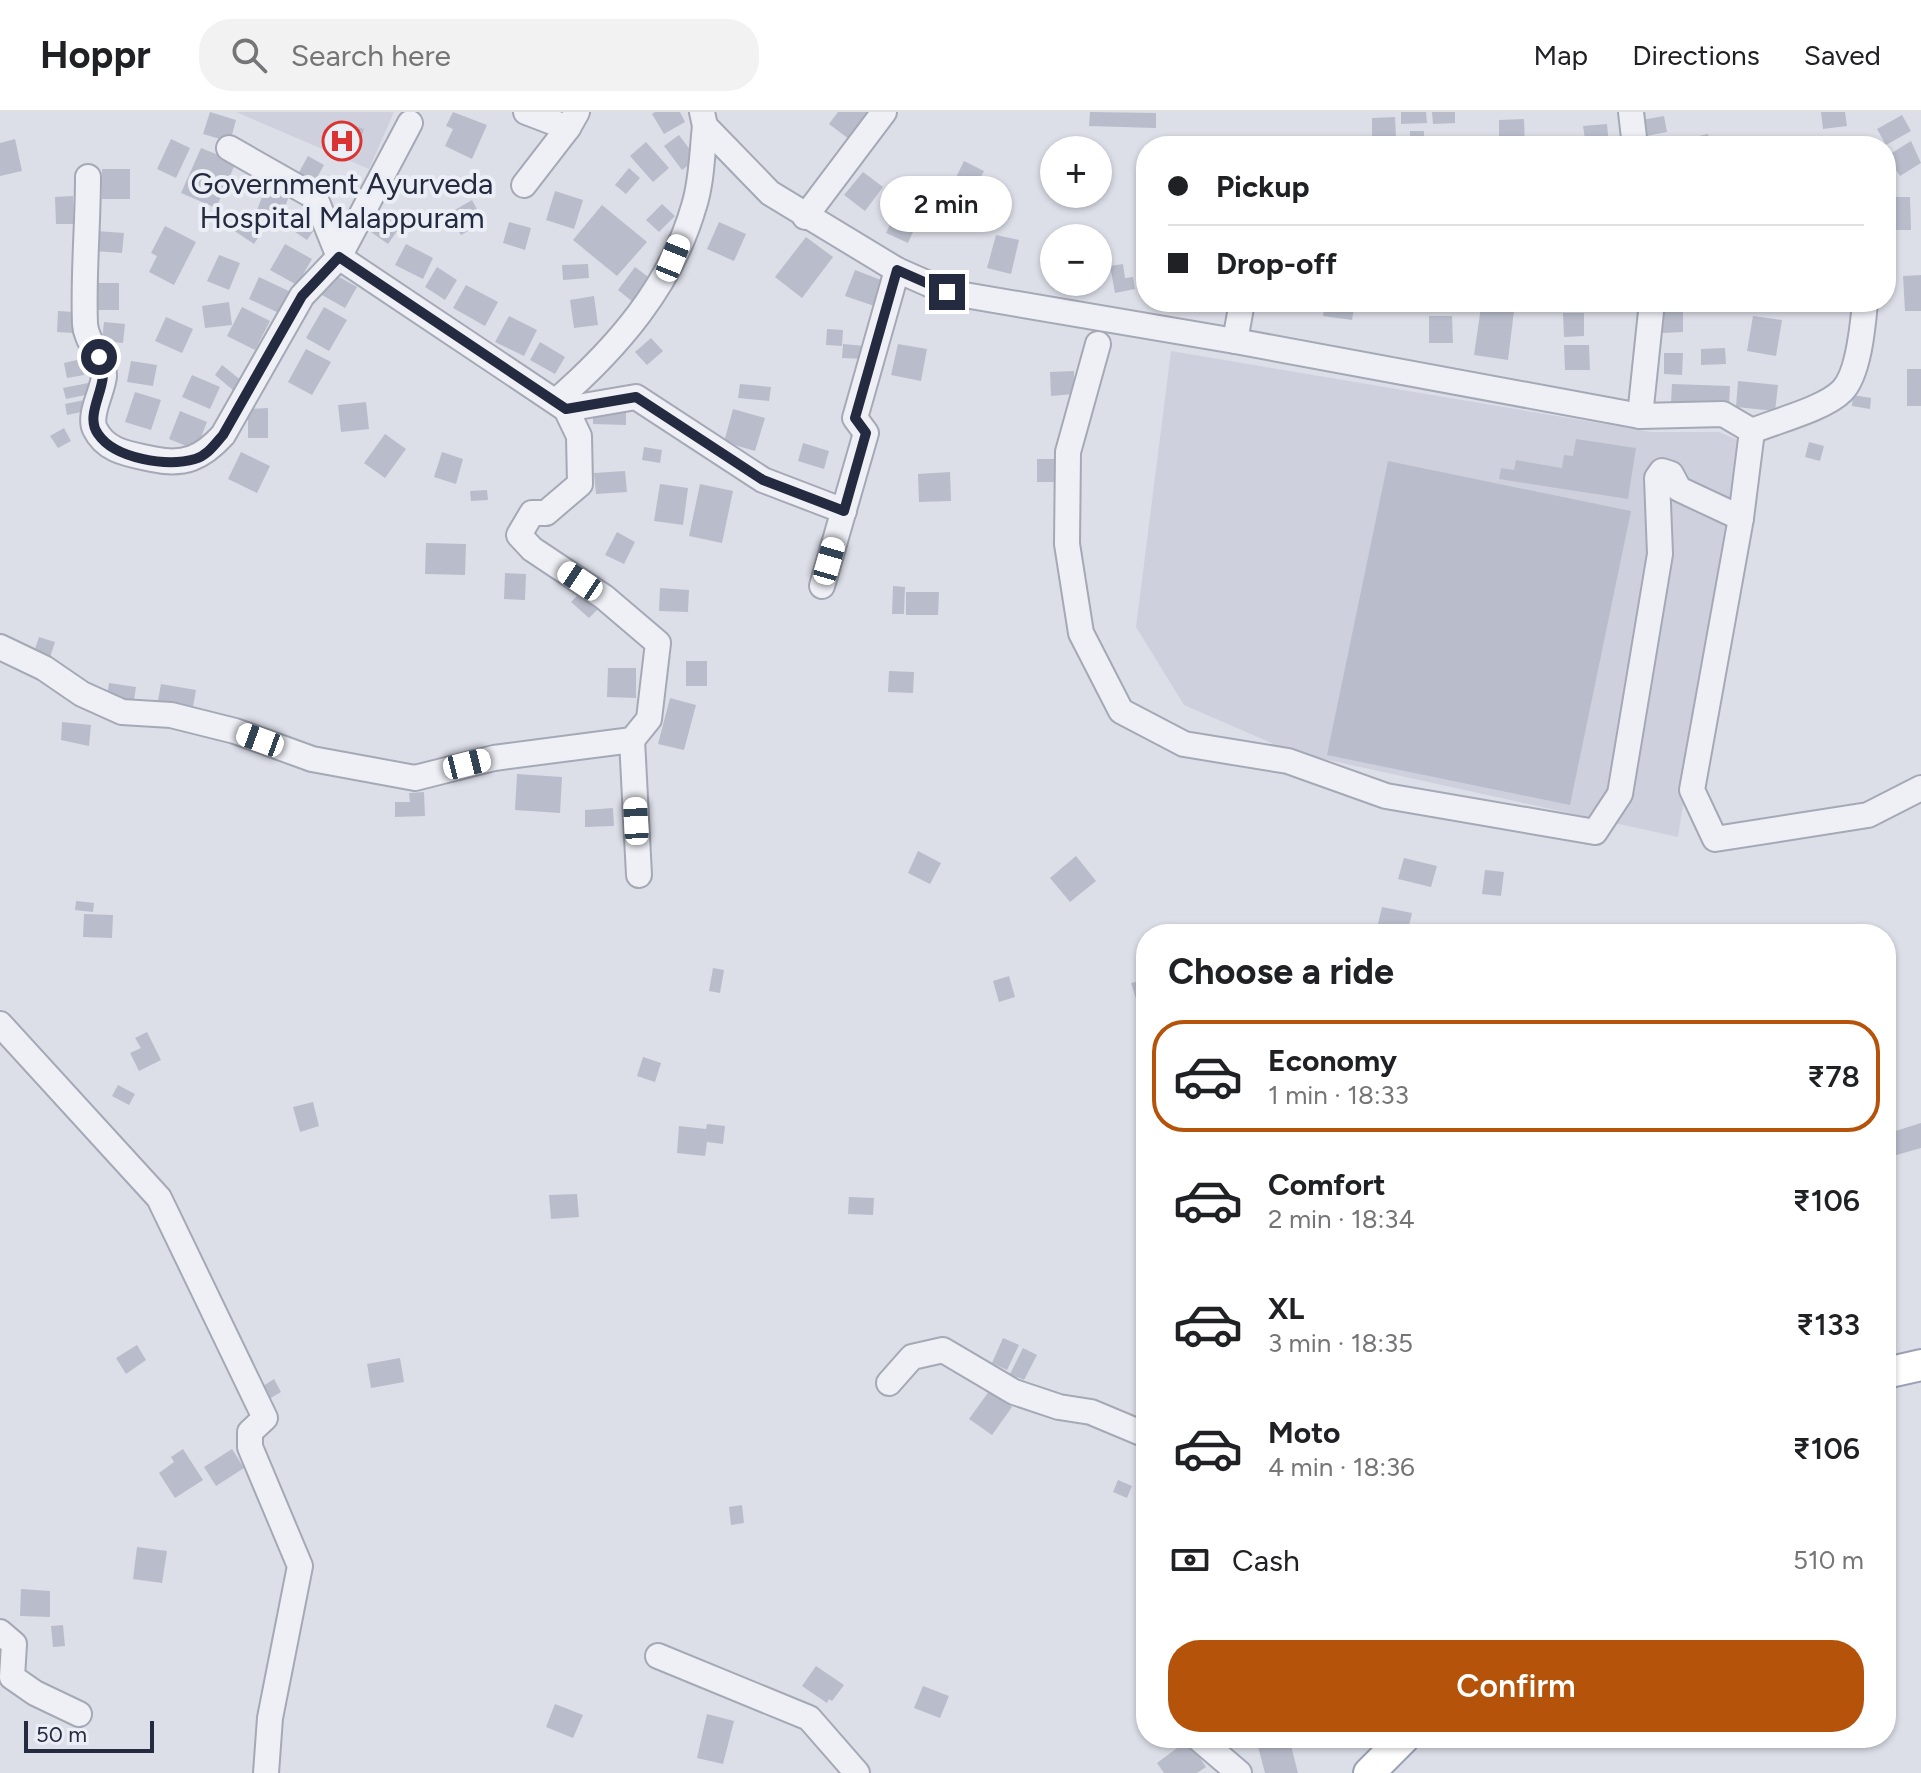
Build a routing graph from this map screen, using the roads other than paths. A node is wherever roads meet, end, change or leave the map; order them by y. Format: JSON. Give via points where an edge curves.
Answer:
{"nodes":[{"id":1,"x":526,"y":112,"type":"edge"},
{"id":2,"x":884,"y":112,"type":"edge"},
{"id":3,"x":1631,"y":112,"type":"edge"},
{"id":4,"x":704,"y":119,"type":"edge"},
{"id":5,"x":572,"y":120,"type":"edge"},
{"id":6,"x":410,"y":123,"type":"dead end"},
{"id":7,"x":1634,"y":136,"type":"edge"},
{"id":8,"x":229,"y":148,"type":"dead end"},
{"id":9,"x":88,"y":177,"type":"dead end"},
{"id":10,"x":524,"y":185,"type":"dead end"},
{"id":11,"x":805,"y":217,"type":"junction"},
{"id":12,"x":339,"y":257,"type":"junction"},
{"id":13,"x":897,"y":270,"type":"junction"},
{"id":14,"x":1240,"y":312,"type":"edge"},
{"id":15,"x":1651,"y":312,"type":"edge"},
{"id":16,"x":1864,"y":312,"type":"edge"},
{"id":17,"x":1235,"y":341,"type":"junction"},
{"id":18,"x":1098,"y":344,"type":"dead end"},
{"id":19,"x":561,"y":405,"type":"junction"},
{"id":20,"x":1640,"y":416,"type":"junction"},
{"id":21,"x":1752,"y":431,"type":"junction"},
{"id":22,"x":844,"y":511,"type":"junction"},
{"id":23,"x":1741,"y":518,"type":"junction"},
{"id":24,"x":822,"y":586,"type":"dead end"},
{"id":25,"x":0,"y":647,"type":"edge"},
{"id":26,"x":632,"y":740,"type":"junction"},
{"id":27,"x":1921,"y":788,"type":"edge"},
{"id":28,"x":639,"y":875,"type":"dead end"},
{"id":29,"x":0,"y":1024,"type":"edge"},
{"id":30,"x":1921,"y":1365,"type":"edge"},
{"id":31,"x":1896,"y":1371,"type":"edge"},
{"id":32,"x":889,"y":1383,"type":"dead end"},
{"id":33,"x":1136,"y":1431,"type":"edge"},
{"id":34,"x":0,"y":1632,"type":"edge"},
{"id":35,"x":658,"y":1656,"type":"dead end"},
{"id":36,"x":79,"y":1714,"type":"dead end"},
{"id":37,"x":1210,"y":1748,"type":"edge"},
{"id":38,"x":1394,"y":1748,"type":"edge"},
{"id":39,"x":266,"y":1773,"type":"edge"},
{"id":40,"x":857,"y":1773,"type":"edge"},
{"id":41,"x":1239,"y":1773,"type":"edge"},
{"id":42,"x":1369,"y":1773,"type":"edge"}],
"edges":[{"from":1,"to":5,"type":"street"},
{"from":2,"to":11,"type":"street"},
{"from":3,"to":7,"type":"street"},
{"from":4,"to":11,"type":"street","via":[[770,193]]},
{"from":4,"to":19,"type":"street","via":[[695,205],[662,284]]},
{"from":5,"to":10,"type":"street"},
{"from":6,"to":12,"type":"street"},
{"from":8,"to":12,"type":"street","via":[[315,197]]},
{"from":9,"to":12,"type":"street","via":[[85,327],[104,378],[93,423],[110,447],[126,453],[163,461],[195,459],[207,452],[223,435],[302,296]]},
{"from":11,"to":13,"type":"street"},
{"from":12,"to":19,"type":"street"},
{"from":13,"to":17,"type":"street","via":[[947,292]]},
{"from":13,"to":22,"type":"street","via":[[855,418],[866,433]]},
{"from":14,"to":17,"type":"street"},
{"from":15,"to":20,"type":"street"},
{"from":16,"to":21,"type":"street","via":[[1843,390]]},
{"from":17,"to":20,"type":"street"},
{"from":18,"to":23,"type":"street","via":[[1068,452],[1067,544],[1081,633],[1121,711],[1184,744],[1288,761],[1386,796],[1595,832],[1620,794],[1660,554],[1657,478],[1662,471],[1671,474],[1679,489]]},
{"from":19,"to":22,"type":"street","via":[[636,397],[763,480]]},
{"from":19,"to":26,"type":"street","via":[[579,436],[580,484],[546,513],[532,513],[519,535],[658,643],[649,719]]},
{"from":20,"to":21,"type":"street","via":[[1723,414]]},
{"from":21,"to":23,"type":"street"},
{"from":22,"to":24,"type":"street"},
{"from":23,"to":27,"type":"street","via":[[1692,790],[1715,839],[1868,815]]},
{"from":25,"to":26,"type":"street","via":[[122,712],[171,715],[312,759],[415,778],[494,758]]},
{"from":26,"to":28,"type":"street"},
{"from":29,"to":39,"type":"street","via":[[159,1198],[265,1418],[250,1432],[250,1447],[300,1566],[270,1718]]},
{"from":30,"to":31,"type":"main road"},
{"from":32,"to":33,"type":"street","via":[[912,1357],[943,1350],[1014,1392],[1091,1412]]},
{"from":34,"to":36,"type":"street","via":[[14,1644],[12,1677]]},
{"from":35,"to":40,"type":"street","via":[[809,1718]]},
{"from":37,"to":41,"type":"street"},
{"from":38,"to":42,"type":"main road"}]}
